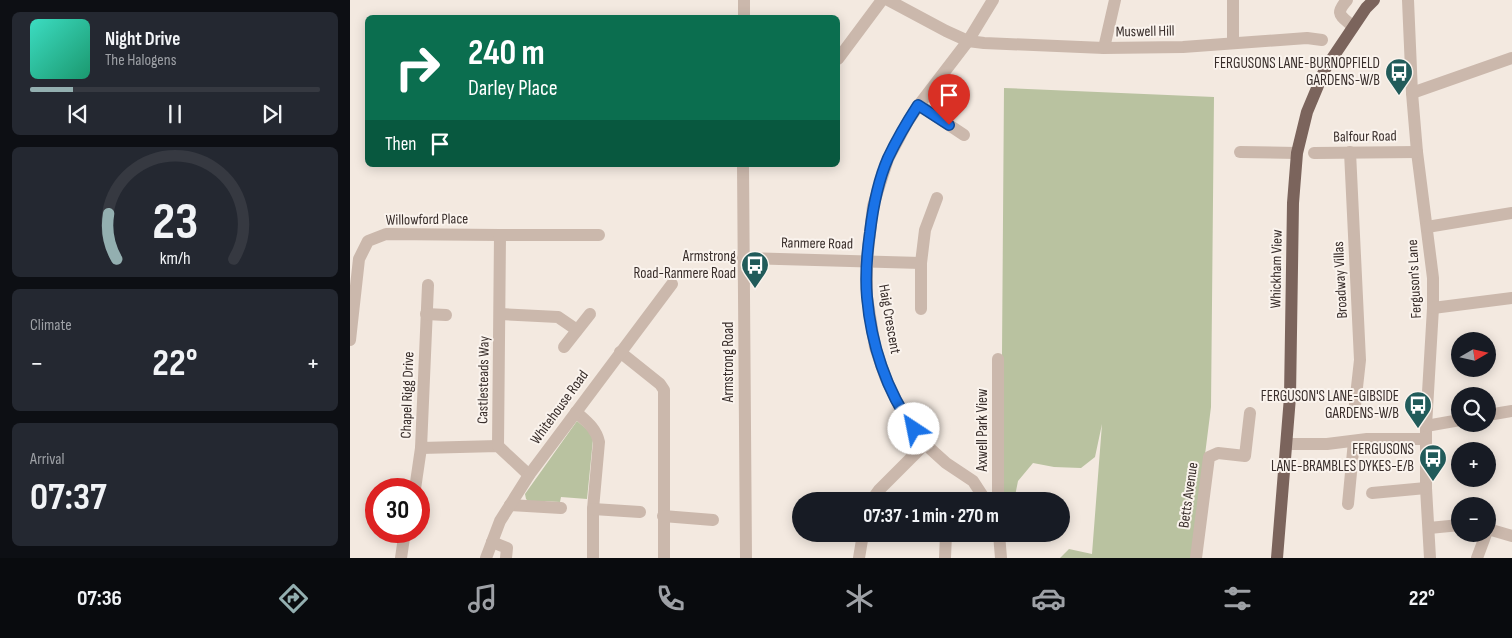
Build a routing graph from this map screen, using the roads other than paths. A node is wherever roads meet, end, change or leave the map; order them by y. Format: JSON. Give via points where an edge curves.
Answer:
{"nodes":[{"id":1,"x":744,"y":0,"type":"edge"},
{"id":2,"x":882,"y":0,"type":"edge"},
{"id":3,"x":888,"y":0,"type":"edge"},
{"id":4,"x":993,"y":0,"type":"edge"},
{"id":5,"x":1116,"y":0,"type":"edge"},
{"id":6,"x":1233,"y":0,"type":"edge"},
{"id":7,"x":1347,"y":0,"type":"edge"},
{"id":8,"x":1374,"y":0,"type":"edge"},
{"id":9,"x":1408,"y":0,"type":"edge"},
{"id":10,"x":744,"y":15,"type":"edge"},
{"id":11,"x":1353,"y":27,"type":"junction"},
{"id":12,"x":1322,"y":40,"type":"dead end"},
{"id":13,"x":968,"y":41,"type":"junction"},
{"id":14,"x":1233,"y":43,"type":"junction"},
{"id":15,"x":1104,"y":48,"type":"junction"},
{"id":16,"x":840,"y":56,"type":"edge"},
{"id":17,"x":1512,"y":58,"type":"edge"},
{"id":18,"x":1412,"y":93,"type":"junction"},
{"id":19,"x":918,"y":105,"type":"junction"},
{"id":20,"x":964,"y":135,"type":"dead end"},
{"id":21,"x":1240,"y":152,"type":"dead end"},
{"id":22,"x":1350,"y":152,"type":"junction"},
{"id":23,"x":1417,"y":152,"type":"junction"},
{"id":24,"x":1297,"y":153,"type":"junction"},
{"id":25,"x":1314,"y":153,"type":"dead end"},
{"id":26,"x":743,"y":167,"type":"edge"},
{"id":27,"x":936,"y":198,"type":"dead end"},
{"id":28,"x":1512,"y":213,"type":"edge"},
{"id":29,"x":1427,"y":227,"type":"junction"},
{"id":30,"x":500,"y":235,"type":"junction"},
{"id":31,"x":599,"y":236,"type":"dead end"},
{"id":32,"x":743,"y":258,"type":"junction"},
{"id":33,"x":867,"y":260,"type":"junction"},
{"id":34,"x":921,"y":263,"type":"junction"},
{"id":35,"x":428,"y":284,"type":"dead end"},
{"id":36,"x":672,"y":284,"type":"dead end"},
{"id":37,"x":1512,"y":298,"type":"edge"},
{"id":38,"x":1434,"y":308,"type":"junction"},
{"id":39,"x":921,"y":309,"type":"dead end"},
{"id":40,"x":426,"y":314,"type":"junction"},
{"id":41,"x":500,"y":314,"type":"junction"},
{"id":42,"x":590,"y":314,"type":"dead end"},
{"id":43,"x":446,"y":315,"type":"dead end"},
{"id":44,"x":577,"y":330,"type":"junction"},
{"id":45,"x":350,"y":340,"type":"edge"},
{"id":46,"x":564,"y":347,"type":"dead end"},
{"id":47,"x":620,"y":352,"type":"junction"},
{"id":48,"x":998,"y":358,"type":"dead end"},
{"id":49,"x":1355,"y":405,"type":"dead end"},
{"id":50,"x":1512,"y":410,"type":"edge"},
{"id":51,"x":576,"y":412,"type":"junction"},
{"id":52,"x":1250,"y":413,"type":"dead end"},
{"id":53,"x":1496,"y":413,"type":"edge"},
{"id":54,"x":1451,"y":422,"type":"edge"},
{"id":55,"x":1426,"y":426,"type":"junction"},
{"id":56,"x":1426,"y":439,"type":"junction"},
{"id":57,"x":1354,"y":441,"type":"junction"},
{"id":58,"x":925,"y":444,"type":"junction"},
{"id":59,"x":1287,"y":444,"type":"junction"},
{"id":60,"x":498,"y":446,"type":"junction"},
{"id":61,"x":421,"y":448,"type":"junction"},
{"id":62,"x":529,"y":475,"type":"junction"},
{"id":63,"x":417,"y":478,"type":"edge"},
{"id":64,"x":972,"y":481,"type":"junction"},
{"id":65,"x":1426,"y":488,"type":"junction"},
{"id":66,"x":878,"y":492,"type":"edge"},
{"id":67,"x":980,"y":492,"type":"edge"},
{"id":68,"x":992,"y":492,"type":"edge"},
{"id":69,"x":998,"y":492,"type":"edge"},
{"id":70,"x":1372,"y":493,"type":"dead end"},
{"id":71,"x":1348,"y":504,"type":"dead end"},
{"id":72,"x":510,"y":505,"type":"junction"},
{"id":73,"x":561,"y":508,"type":"dead end"},
{"id":74,"x":593,"y":509,"type":"junction"},
{"id":75,"x":640,"y":512,"type":"dead end"},
{"id":76,"x":663,"y":514,"type":"junction"},
{"id":77,"x":713,"y":520,"type":"dead end"},
{"id":78,"x":1451,"y":527,"type":"edge"},
{"id":79,"x":1429,"y":528,"type":"junction"},
{"id":80,"x":1496,"y":533,"type":"edge"},
{"id":81,"x":1512,"y":536,"type":"edge"},
{"id":82,"x":492,"y":542,"type":"junction"},
{"id":83,"x":862,"y":542,"type":"edge"},
{"id":84,"x":946,"y":542,"type":"edge"},
{"id":85,"x":1000,"y":542,"type":"edge"},
{"id":86,"x":1483,"y":542,"type":"edge"},
{"id":87,"x":403,"y":543,"type":"edge"},
{"id":88,"x":402,"y":558,"type":"edge"},
{"id":89,"x":486,"y":558,"type":"edge"},
{"id":90,"x":506,"y":558,"type":"edge"},
{"id":91,"x":593,"y":558,"type":"edge"},
{"id":92,"x":664,"y":558,"type":"edge"},
{"id":93,"x":746,"y":558,"type":"edge"},
{"id":94,"x":859,"y":558,"type":"edge"},
{"id":95,"x":945,"y":558,"type":"edge"},
{"id":96,"x":1001,"y":558,"type":"edge"},
{"id":97,"x":1196,"y":558,"type":"edge"},
{"id":98,"x":1277,"y":558,"type":"edge"},
{"id":99,"x":1430,"y":558,"type":"edge"},
{"id":100,"x":1477,"y":558,"type":"edge"}],
"edges":[{"from":1,"to":10,"type":"street"},
{"from":2,"to":16,"type":"street"},
{"from":3,"to":13,"type":"street","name":"Muswell Hill"},
{"from":4,"to":13,"type":"street","name":"Haig Crescent"},
{"from":5,"to":15,"type":"street"},
{"from":6,"to":14,"type":"street"},
{"from":7,"to":11,"type":"street","via":[[1339,12]]},
{"from":8,"to":11,"type":"main road","name":"Whickham View"},
{"from":9,"to":18,"type":"street","name":"Ferguson's Lane"},
{"from":11,"to":24,"type":"main road","name":"Whickham View","via":[[1325,69],[1307,112]]},
{"from":12,"to":14,"type":"street","name":"Muswell Hill","via":[[1307,38]]},
{"from":13,"to":15,"type":"street","name":"Muswell Hill"},
{"from":13,"to":19,"type":"street","name":"Haig Crescent"},
{"from":14,"to":15,"type":"street","name":"Muswell Hill"},
{"from":17,"to":18,"type":"street"},
{"from":18,"to":23,"type":"street","name":"Ferguson's Lane"},
{"from":19,"to":20,"type":"street"},
{"from":19,"to":33,"type":"street","name":"Haig Crescent","via":[[888,159],[873,206]]},
{"from":21,"to":24,"type":"street"},
{"from":22,"to":23,"type":"street","name":"Balfour Road"},
{"from":22,"to":25,"type":"street","name":"Balfour Road"},
{"from":22,"to":49,"type":"street","name":"Broadway Villas","via":[[1360,360]]},
{"from":23,"to":29,"type":"street","name":"Ferguson's Lane"},
{"from":24,"to":59,"type":"main road","name":"Whickham View"},
{"from":26,"to":32,"type":"street","name":"Armstrong Road"},
{"from":27,"to":34,"type":"street","via":[[925,230]]},
{"from":28,"to":29,"type":"street"},
{"from":29,"to":38,"type":"street","name":"Ferguson's Lane"},
{"from":30,"to":31,"type":"street"},
{"from":30,"to":41,"type":"street","name":"Castlesteads Way"},
{"from":30,"to":45,"type":"street","name":"Willowford Place","via":[[386,234],[368,241],[359,259]]},
{"from":32,"to":33,"type":"street","name":"Ranmere Road"},
{"from":32,"to":93,"type":"street","name":"Armstrong Road"},
{"from":33,"to":34,"type":"street","name":"Ranmere Road"},
{"from":33,"to":58,"type":"street","name":"Haig Crescent","via":[[867,297],[875,348],[903,414]]},
{"from":34,"to":39,"type":"street"},
{"from":35,"to":40,"type":"street","name":"Chapel Rigg Drive"},
{"from":36,"to":47,"type":"street","name":"Whitehouse Road"},
{"from":37,"to":38,"type":"street"},
{"from":38,"to":55,"type":"street","name":"Ferguson's Lane"},
{"from":40,"to":43,"type":"street"},
{"from":40,"to":61,"type":"street","name":"Chapel Rigg Drive"},
{"from":41,"to":44,"type":"street","via":[[558,317]]},
{"from":41,"to":60,"type":"street","name":"Castlesteads Way"},
{"from":42,"to":44,"type":"street"},
{"from":44,"to":46,"type":"street"},
{"from":47,"to":51,"type":"street","name":"Whitehouse Road"},
{"from":47,"to":76,"type":"street","via":[[664,390]]},
{"from":48,"to":69,"type":"street","name":"Axwell Park View"},
{"from":50,"to":53,"type":"street"},
{"from":51,"to":62,"type":"street","name":"Whitehouse Road"},
{"from":51,"to":74,"type":"street","via":[[594,428],[599,442]]},
{"from":52,"to":97,"type":"street","name":"Betts Avenue","via":[[1246,456],[1218,453],[1209,458]]},
{"from":54,"to":55,"type":"street"},
{"from":55,"to":56,"type":"street","name":"Ferguson's Lane"},
{"from":56,"to":57,"type":"street"},
{"from":56,"to":65,"type":"street","name":"Ferguson's Lane"},
{"from":57,"to":59,"type":"street"},
{"from":57,"to":71,"type":"street"},
{"from":58,"to":64,"type":"street","name":"Haig Crescent"},
{"from":58,"to":66,"type":"street"},
{"from":59,"to":98,"type":"main road","name":"Whickham View"},
{"from":60,"to":61,"type":"street","name":"Chapel Rigg Drive"},
{"from":60,"to":62,"type":"street"},
{"from":61,"to":63,"type":"street"},
{"from":62,"to":72,"type":"street","name":"Whitehouse Road"},
{"from":64,"to":67,"type":"street","name":"Haig Crescent"},
{"from":64,"to":68,"type":"street"},
{"from":65,"to":70,"type":"street"},
{"from":65,"to":79,"type":"street","name":"Ferguson's Lane"},
{"from":72,"to":73,"type":"street"},
{"from":72,"to":82,"type":"street","name":"Whitehouse Road"},
{"from":74,"to":75,"type":"street"},
{"from":74,"to":91,"type":"street"},
{"from":76,"to":77,"type":"street"},
{"from":76,"to":92,"type":"street"},
{"from":78,"to":79,"type":"street"},
{"from":79,"to":99,"type":"street","name":"Ferguson's Lane"},
{"from":80,"to":81,"type":"street"},
{"from":82,"to":89,"type":"street","name":"Whitehouse Road"},
{"from":82,"to":90,"type":"street","via":[[507,548]]},
{"from":83,"to":94,"type":"street"},
{"from":84,"to":95,"type":"street"},
{"from":85,"to":96,"type":"street"},
{"from":86,"to":100,"type":"street"},
{"from":87,"to":88,"type":"street"}]}
